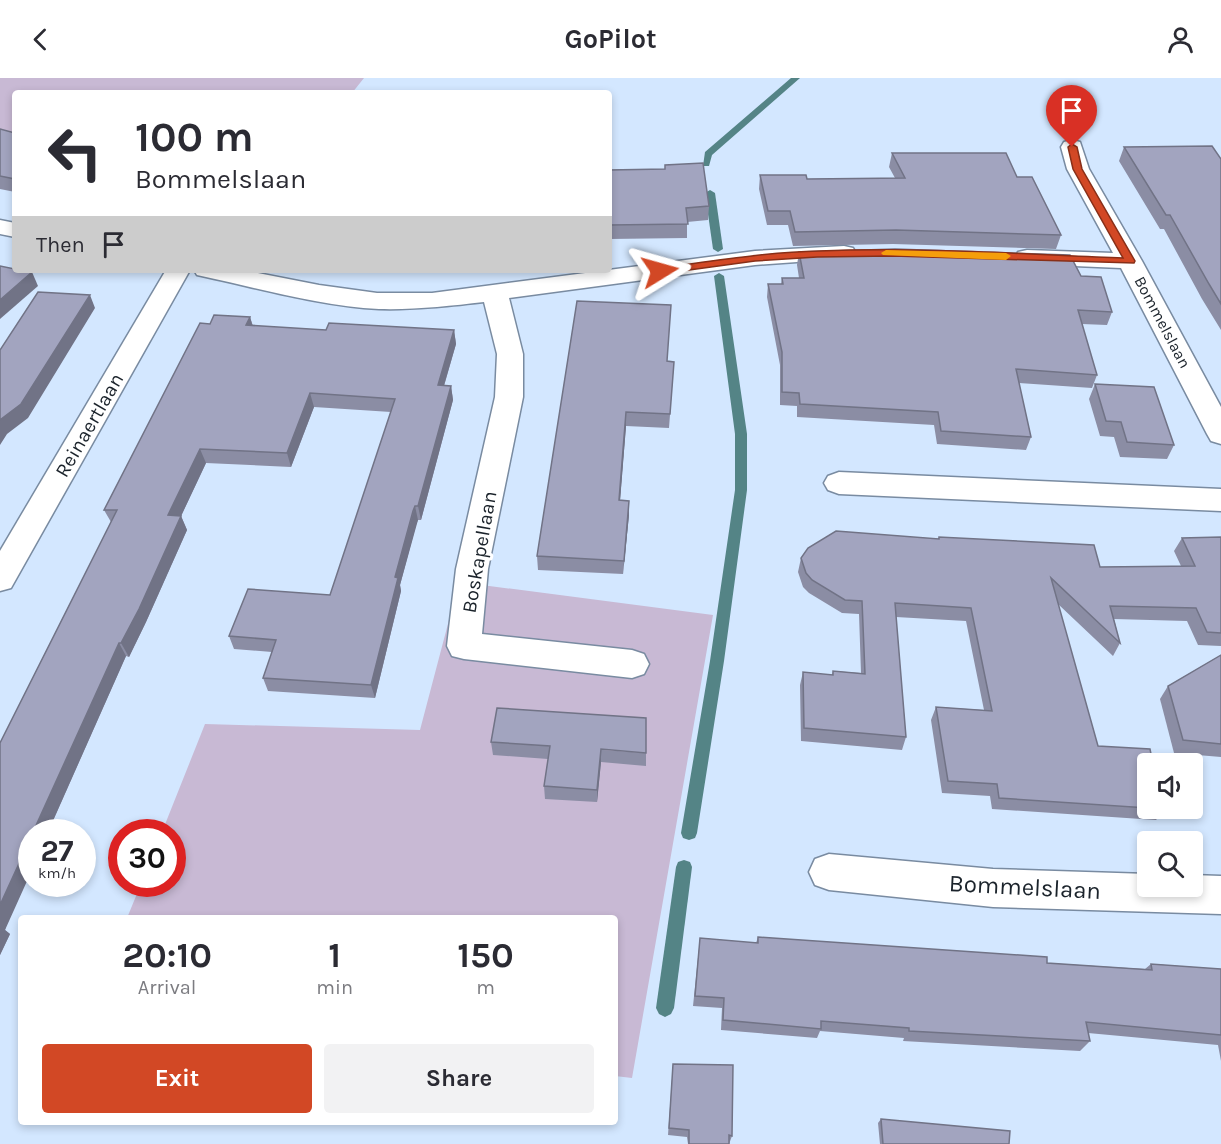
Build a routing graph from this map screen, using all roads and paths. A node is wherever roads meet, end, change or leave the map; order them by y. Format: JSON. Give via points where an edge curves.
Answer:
{"nodes":[{"id":1,"x":1072,"y":147,"type":"dead end"},
{"id":2,"x":871,"y":253,"type":"edge"},
{"id":3,"x":1000,"y":256,"type":"edge"},
{"id":4,"x":1130,"y":261,"type":"junction"},
{"id":5,"x":176,"y":273,"type":"edge"},
{"id":6,"x":221,"y":273,"type":"edge"},
{"id":7,"x":495,"y":294,"type":"junction"},
{"id":8,"x":1221,"y":434,"type":"edge"},
{"id":9,"x":839,"y":483,"type":"dead end"},
{"id":10,"x":1221,"y":500,"type":"edge"},
{"id":11,"x":0,"y":579,"type":"edge"},
{"id":12,"x":632,"y":664,"type":"dead end"},
{"id":13,"x":829,"y":872,"type":"dead end"},
{"id":14,"x":1221,"y":895,"type":"edge"}],
"edges":[{"from":1,"to":4,"type":"street","name":"Bommelslaan","via":[[1078,169]]},
{"from":2,"to":7,"type":"street","via":[[755,258]]},
{"from":3,"to":4,"type":"street"},
{"from":4,"to":8,"type":"street","name":"Bommelslaan"},
{"from":5,"to":11,"type":"street","name":"Reinaertlaan"},
{"from":6,"to":7,"type":"street","via":[[378,301],[432,301]]},
{"from":7,"to":12,"type":"street","name":"Boskapellaan","via":[[510,354],[509,397],[472,569],[464,646]]},
{"from":9,"to":10,"type":"street"},
{"from":13,"to":14,"type":"street","name":"Bommelslaan","via":[[993,888]]}]}
